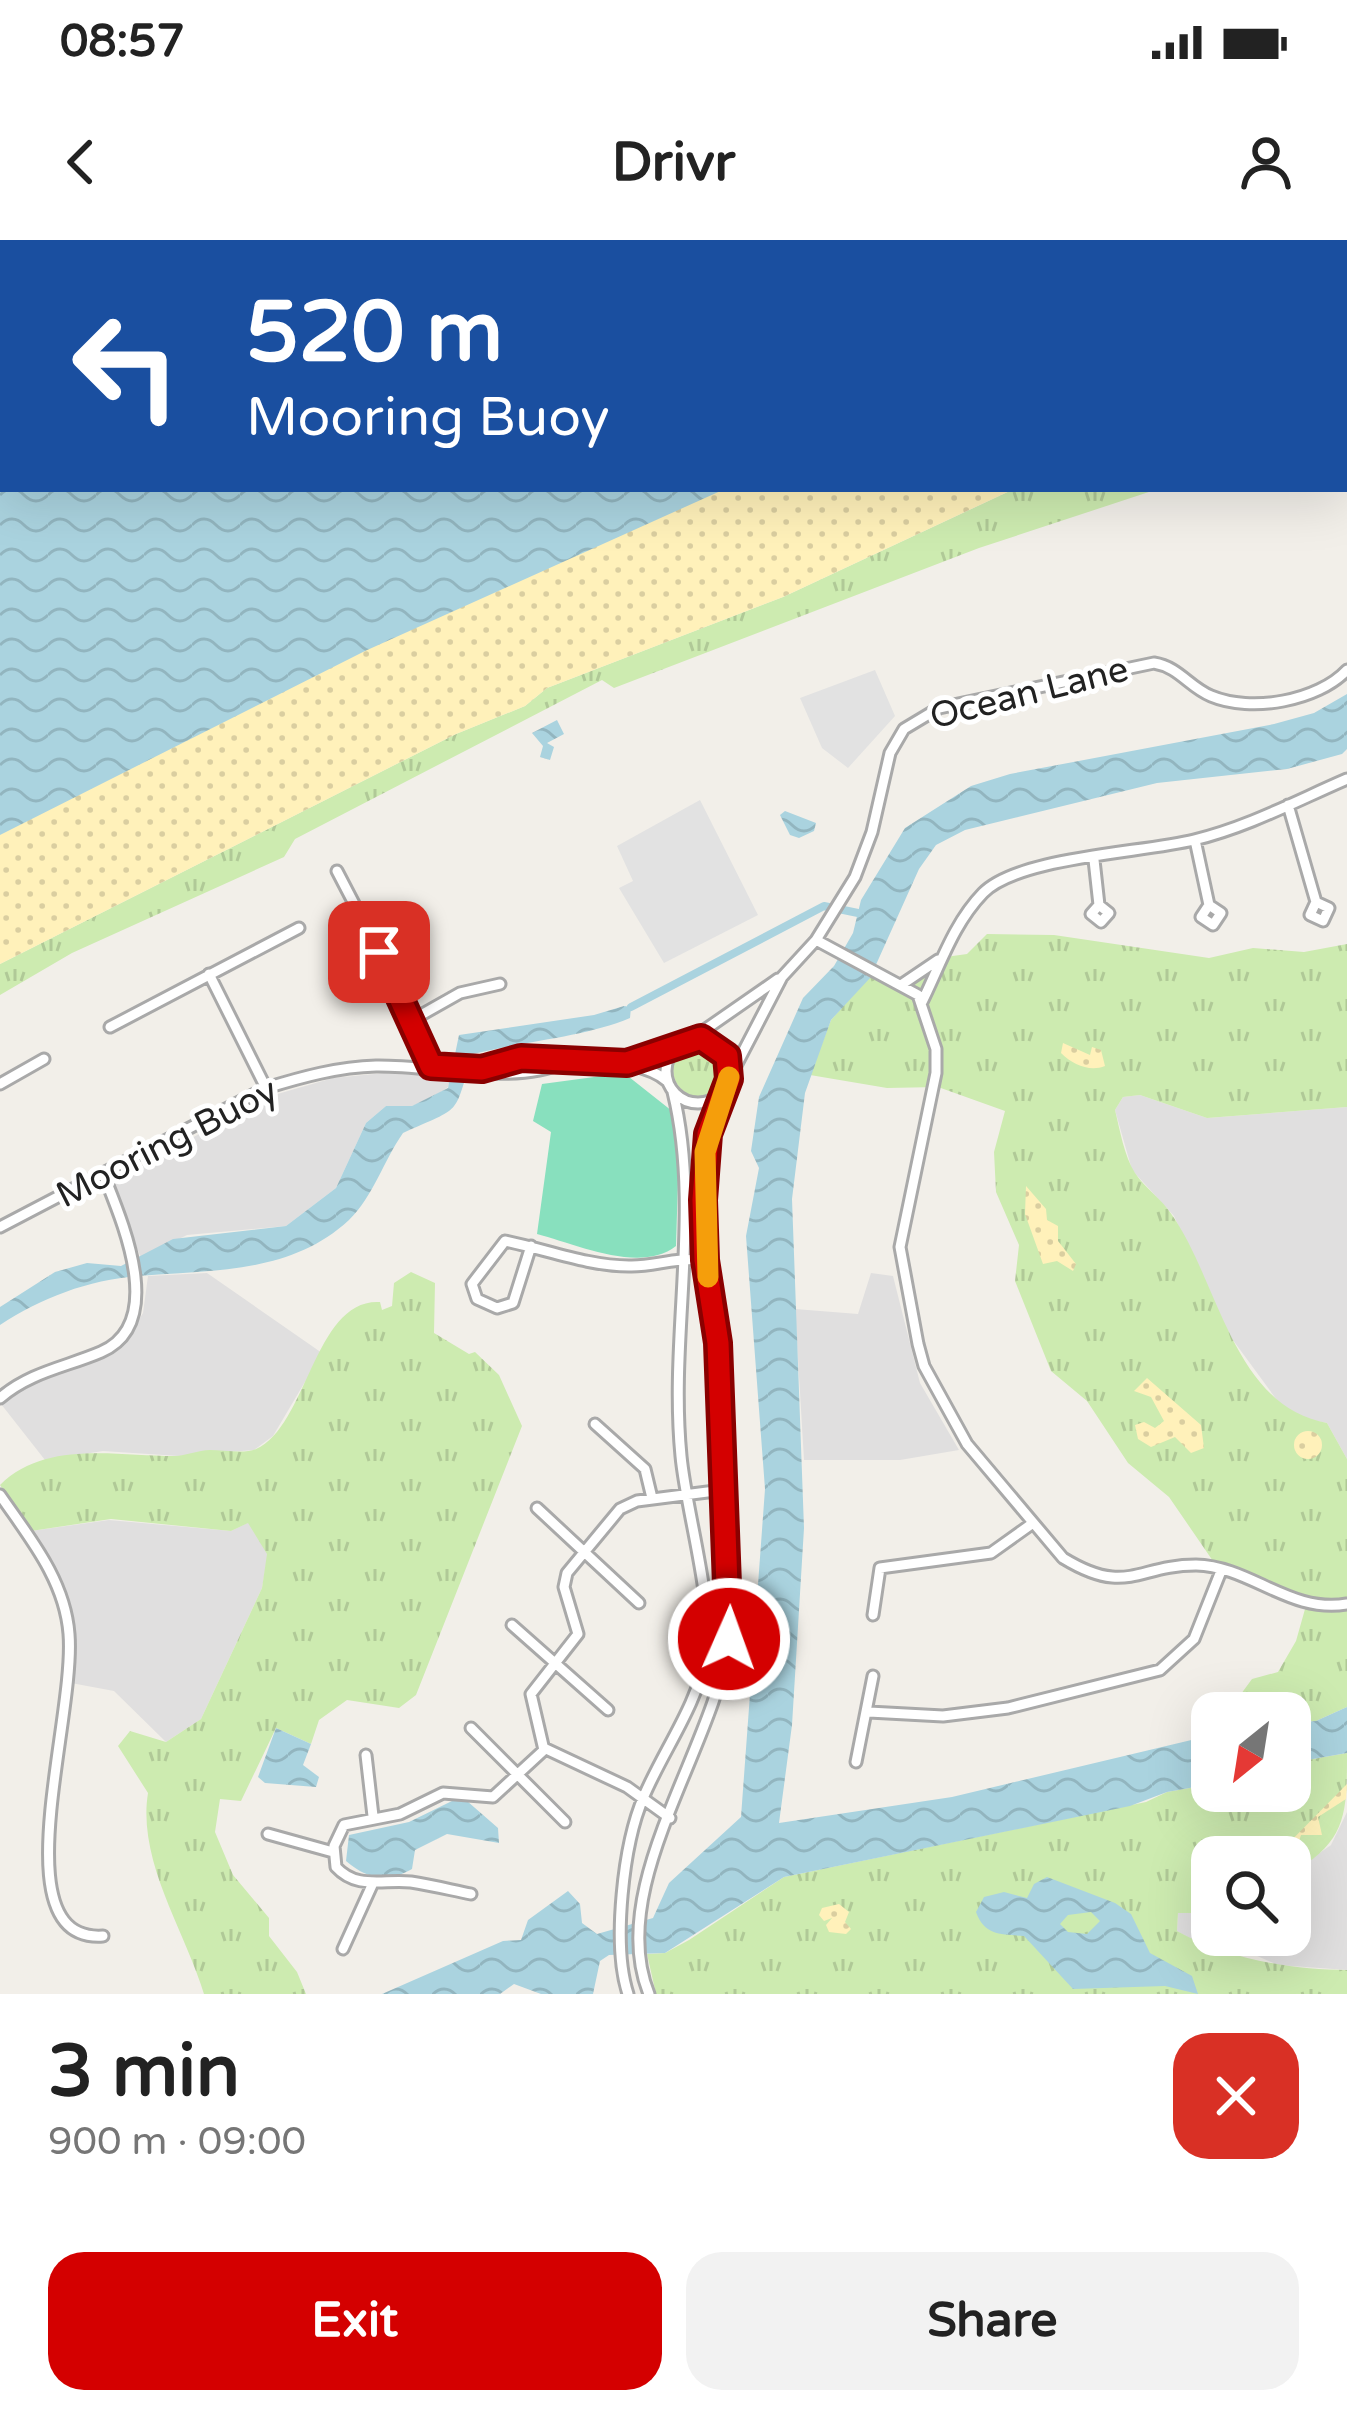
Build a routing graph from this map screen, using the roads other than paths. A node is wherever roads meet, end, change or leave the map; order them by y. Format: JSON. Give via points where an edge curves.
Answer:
{"nodes":[{"id":1,"x":1347,"y":670,"type":"edge"},
{"id":2,"x":1347,"y":779,"type":"edge"},
{"id":3,"x":1288,"y":805,"type":"junction"},
{"id":4,"x":1195,"y":840,"type":"junction"},
{"id":5,"x":1094,"y":860,"type":"junction"},
{"id":6,"x":337,"y":871,"type":"dead end"},
{"id":7,"x":1316,"y":902,"type":"dead end"},
{"id":8,"x":1100,"y":905,"type":"dead end"},
{"id":9,"x":1209,"y":905,"type":"dead end"},
{"id":10,"x":299,"y":928,"type":"dead end"},
{"id":11,"x":816,"y":940,"type":"junction"},
{"id":12,"x":943,"y":957,"type":"junction"},
{"id":13,"x":209,"y":974,"type":"junction"},
{"id":14,"x":782,"y":976,"type":"junction"},
{"id":15,"x":500,"y":984,"type":"dead end"},
{"id":16,"x":901,"y":985,"type":"junction"},
{"id":17,"x":921,"y":1004,"type":"junction"},
{"id":18,"x":414,"y":1019,"type":"junction"},
{"id":19,"x":110,"y":1027,"type":"dead end"},
{"id":20,"x":687,"y":1040,"type":"junction"},
{"id":21,"x":44,"y":1059,"type":"dead end"},
{"id":22,"x":627,"y":1063,"type":"junction"},
{"id":23,"x":431,"y":1066,"type":"junction"},
{"id":24,"x":667,"y":1081,"type":"junction"},
{"id":25,"x":728,"y":1082,"type":"junction"},
{"id":26,"x":0,"y":1084,"type":"edge"},
{"id":27,"x":266,"y":1088,"type":"junction"},
{"id":28,"x":673,"y":1092,"type":"junction"},
{"id":29,"x":103,"y":1173,"type":"junction"},
{"id":30,"x":0,"y":1227,"type":"edge"},
{"id":31,"x":531,"y":1246,"type":"junction"},
{"id":32,"x":684,"y":1258,"type":"junction"},
{"id":33,"x":705,"y":1260,"type":"junction"},
{"id":34,"x":0,"y":1398,"type":"edge"},
{"id":35,"x":595,"y":1424,"type":"dead end"},
{"id":36,"x":723,"y":1490,"type":"junction"},
{"id":37,"x":0,"y":1495,"type":"edge"},
{"id":38,"x":687,"y":1496,"type":"junction"},
{"id":39,"x":652,"y":1498,"type":"junction"},
{"id":40,"x":537,"y":1508,"type":"dead end"},
{"id":41,"x":1033,"y":1523,"type":"junction"},
{"id":42,"x":583,"y":1548,"type":"junction"},
{"id":43,"x":1221,"y":1571,"type":"junction"},
{"id":44,"x":639,"y":1603,"type":"dead end"},
{"id":45,"x":1347,"y":1604,"type":"edge"},
{"id":46,"x":872,"y":1616,"type":"dead end"},
{"id":47,"x":512,"y":1625,"type":"dead end"},
{"id":48,"x":558,"y":1662,"type":"junction"},
{"id":49,"x":873,"y":1676,"type":"dead end"},
{"id":50,"x":608,"y":1710,"type":"dead end"},
{"id":51,"x":869,"y":1712,"type":"junction"},
{"id":52,"x":471,"y":1728,"type":"dead end"},
{"id":53,"x":46,"y":1740,"type":"dead end"},
{"id":54,"x":544,"y":1748,"type":"junction"},
{"id":55,"x":367,"y":1755,"type":"dead end"},
{"id":56,"x":856,"y":1762,"type":"dead end"},
{"id":57,"x":517,"y":1778,"type":"junction"},
{"id":58,"x":643,"y":1798,"type":"junction"},
{"id":59,"x":373,"y":1816,"type":"junction"},
{"id":60,"x":670,"y":1818,"type":"junction"},
{"id":61,"x":565,"y":1822,"type":"dead end"},
{"id":62,"x":268,"y":1834,"type":"dead end"},
{"id":63,"x":333,"y":1852,"type":"junction"},
{"id":64,"x":373,"y":1883,"type":"junction"},
{"id":65,"x":471,"y":1894,"type":"dead end"},
{"id":66,"x":57,"y":1929,"type":"dead end"},
{"id":67,"x":103,"y":1936,"type":"dead end"},
{"id":68,"x":343,"y":1949,"type":"dead end"},
{"id":69,"x":628,"y":1994,"type":"edge"},
{"id":70,"x":650,"y":1994,"type":"edge"}],
"edges":[{"from":1,"to":11,"type":"street","name":"Ocean Lane","via":[[1311,694],[1240,701],[1210,696],[1154,663],[924,715],[894,742],[872,832]]},
{"from":2,"to":3,"type":"street"},
{"from":3,"to":4,"type":"street"},
{"from":3,"to":7,"type":"street"},
{"from":4,"to":5,"type":"street"},
{"from":4,"to":9,"type":"street"},
{"from":5,"to":8,"type":"street"},
{"from":5,"to":12,"type":"street","via":[[1011,872],[983,892]]},
{"from":6,"to":18,"type":"street"},
{"from":10,"to":13,"type":"street"},
{"from":11,"to":14,"type":"street","name":"Ocean Lane"},
{"from":11,"to":16,"type":"street"},
{"from":12,"to":16,"type":"street"},
{"from":12,"to":17,"type":"street"},
{"from":13,"to":19,"type":"street"},
{"from":13,"to":27,"type":"street"},
{"from":14,"to":20,"type":"street","name":"Ocean Lane"},
{"from":14,"to":25,"type":"street","name":"Ocean Lane"},
{"from":15,"to":18,"type":"street","via":[[460,993]]},
{"from":16,"to":17,"type":"street"},
{"from":17,"to":41,"type":"street","via":[[936,1073],[900,1247],[918,1344],[968,1444]]},
{"from":18,"to":23,"type":"street"},
{"from":20,"to":22,"type":"street","name":"Mooring Buoy"},
{"from":20,"to":24,"type":"street","via":[[666,1061]]},
{"from":20,"to":25,"type":"street","via":[[722,1049]]},
{"from":21,"to":26,"type":"street"},
{"from":22,"to":23,"type":"street","name":"Mooring Buoy","via":[[562,1063],[532,1073]]},
{"from":22,"to":24,"type":"street","name":"Mooring Buoy"},
{"from":23,"to":27,"type":"street","name":"Mooring Buoy","via":[[326,1072]]},
{"from":24,"to":28,"type":"street"},
{"from":25,"to":28,"type":"street","via":[[702,1103]]},
{"from":25,"to":33,"type":"street","name":"Ocean Lane","via":[[705,1152]]},
{"from":27,"to":29,"type":"street","name":"Mooring Buoy"},
{"from":28,"to":32,"type":"street","via":[[685,1148]]},
{"from":29,"to":30,"type":"street","name":"Mooring Buoy"},
{"from":29,"to":34,"type":"street","via":[[136,1281],[133,1314],[118,1341],[19,1382]]},
{"from":31,"to":31,"type":"street","via":[[505,1241],[491,1252],[472,1284],[477,1299],[497,1308],[513,1304]]},
{"from":31,"to":32,"type":"street","via":[[614,1265]]},
{"from":32,"to":33,"type":"street"},
{"from":32,"to":38,"type":"street","via":[[680,1454]]},
{"from":33,"to":36,"type":"street","name":"Ocean Lane","via":[[718,1343]]},
{"from":35,"to":39,"type":"street","via":[[645,1469]]},
{"from":36,"to":38,"type":"street"},
{"from":36,"to":60,"type":"street","name":"Ocean Lane","via":[[731,1605],[726,1663]]},
{"from":37,"to":53,"type":"street","via":[[44,1557],[66,1612],[69,1654]]},
{"from":38,"to":39,"type":"street"},
{"from":38,"to":58,"type":"street","via":[[705,1659]]},
{"from":39,"to":42,"type":"street","via":[[620,1510]]},
{"from":40,"to":42,"type":"street"},
{"from":41,"to":43,"type":"street","via":[[1082,1570],[1125,1581],[1196,1565]]},
{"from":41,"to":46,"type":"street","via":[[991,1553],[880,1568]]},
{"from":42,"to":44,"type":"street"},
{"from":42,"to":48,"type":"street","via":[[564,1587],[578,1634]]},
{"from":43,"to":45,"type":"street","via":[[1308,1606]]},
{"from":43,"to":51,"type":"street","via":[[1194,1639],[1160,1670],[1008,1708],[943,1717]]},
{"from":47,"to":48,"type":"street"},
{"from":48,"to":50,"type":"street"},
{"from":48,"to":54,"type":"street","via":[[531,1694]]},
{"from":49,"to":51,"type":"street"},
{"from":51,"to":56,"type":"street"},
{"from":52,"to":57,"type":"street"},
{"from":54,"to":57,"type":"street"},
{"from":54,"to":58,"type":"street"},
{"from":55,"to":59,"type":"street"},
{"from":57,"to":59,"type":"street","via":[[493,1797],[443,1793],[400,1814]]},
{"from":57,"to":61,"type":"street"},
{"from":58,"to":60,"type":"street"},
{"from":58,"to":69,"type":"street","via":[[628,1854]]},
{"from":59,"to":63,"type":"street","via":[[344,1825]]},
{"from":60,"to":70,"type":"street","name":"Ocean Lane","via":[[642,1913],[640,1958]]},
{"from":62,"to":63,"type":"street"},
{"from":63,"to":64,"type":"street","via":[[340,1873]]},
{"from":64,"to":65,"type":"street"},
{"from":64,"to":68,"type":"street"},
{"from":66,"to":67,"type":"street"}]}
